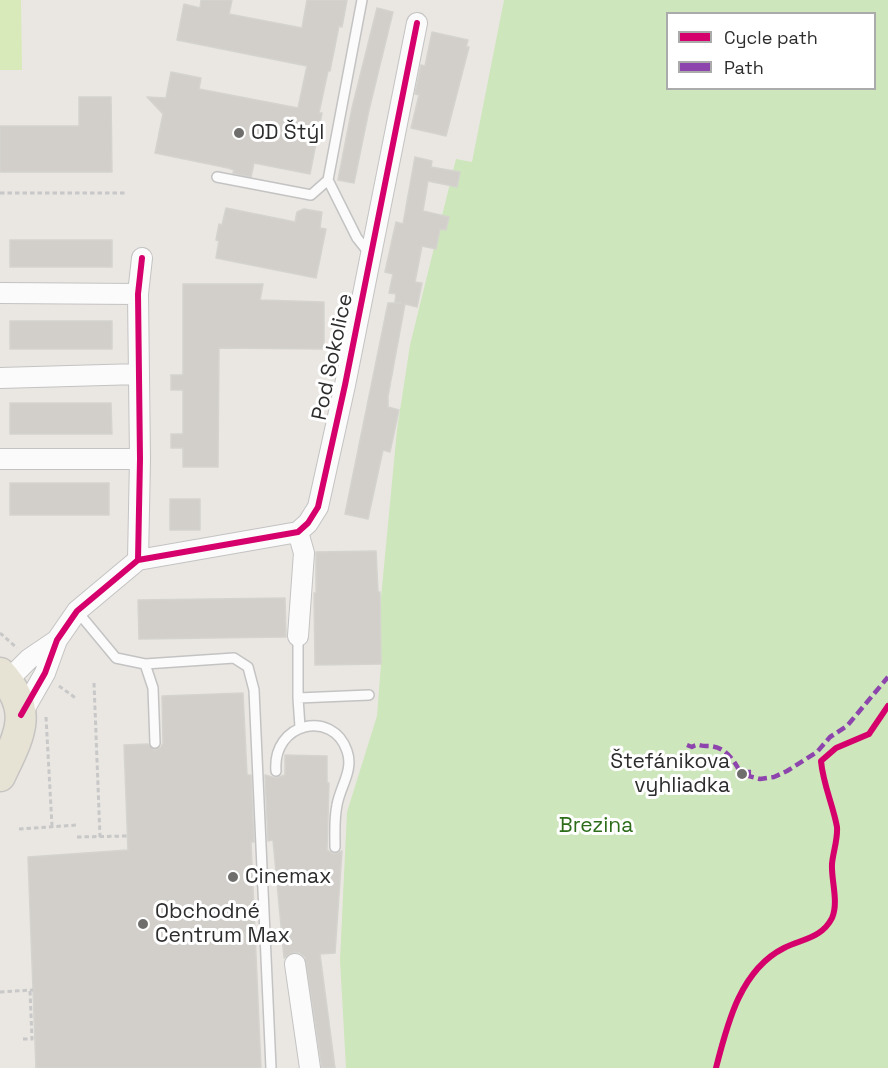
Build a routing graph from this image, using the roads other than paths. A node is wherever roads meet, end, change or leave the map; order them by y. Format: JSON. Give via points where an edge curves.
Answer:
{"nodes":[{"id":1,"x":362,"y":0,"type":"edge"},
{"id":2,"x":417,"y":22,"type":"dead end"},
{"id":3,"x":217,"y":177,"type":"dead end"},
{"id":4,"x":328,"y":180,"type":"junction"},
{"id":5,"x":370,"y":255,"type":"junction"},
{"id":6,"x":142,"y":258,"type":"dead end"},
{"id":7,"x":0,"y":293,"type":"edge"},
{"id":8,"x":138,"y":294,"type":"junction"},
{"id":9,"x":139,"y":374,"type":"junction"},
{"id":10,"x":0,"y":378,"type":"edge"},
{"id":11,"x":0,"y":459,"type":"edge"},
{"id":12,"x":140,"y":459,"type":"junction"},
{"id":13,"x":298,"y":532,"type":"junction"},
{"id":14,"x":138,"y":560,"type":"junction"},
{"id":15,"x":77,"y":611,"type":"junction"},
{"id":16,"x":298,"y":636,"type":"joint"},
{"id":17,"x":57,"y":640,"type":"junction"},
{"id":18,"x":145,"y":664,"type":"junction"},
{"id":19,"x":1,"y":674,"type":"edge"},
{"id":20,"x":369,"y":695,"type":"dead end"},
{"id":21,"x":298,"y":698,"type":"junction"},
{"id":22,"x":22,"y":714,"type":"edge"},
{"id":23,"x":300,"y":727,"type":"junction"},
{"id":24,"x":155,"y":743,"type":"dead end"},
{"id":25,"x":2,"y":760,"type":"edge"},
{"id":26,"x":276,"y":771,"type":"dead end"},
{"id":27,"x":335,"y":847,"type":"dead end"},
{"id":28,"x":295,"y":964,"type":"dead end"},
{"id":29,"x":271,"y":1068,"type":"edge"},
{"id":30,"x":310,"y":1068,"type":"edge"}],
"edges":[{"from":1,"to":4,"type":"lane"},
{"from":2,"to":5,"type":"street","name":"Pod Sokolice"},
{"from":3,"to":4,"type":"lane","via":[[311,195]]},
{"from":4,"to":5,"type":"lane","via":[[357,238]]},
{"from":5,"to":13,"type":"street","name":"Pod Sokolice","via":[[318,507]]},
{"from":6,"to":8,"type":"street"},
{"from":7,"to":8,"type":"street"},
{"from":8,"to":9,"type":"street"},
{"from":9,"to":10,"type":"street"},
{"from":9,"to":12,"type":"street"},
{"from":11,"to":12,"type":"street"},
{"from":12,"to":14,"type":"street"},
{"from":13,"to":14,"type":"street"},
{"from":13,"to":16,"type":"street","via":[[304,553]]},
{"from":14,"to":15,"type":"street"},
{"from":15,"to":17,"type":"street"},
{"from":15,"to":18,"type":"lane","via":[[116,658]]},
{"from":16,"to":21,"type":"lane"},
{"from":17,"to":19,"type":"street","via":[[23,654],[15,673]]},
{"from":17,"to":22,"type":"street","via":[[45,673]]},
{"from":18,"to":24,"type":"lane","via":[[153,688]]},
{"from":18,"to":29,"type":"lane","via":[[234,658],[248,666],[254,690]]},
{"from":19,"to":22,"type":"main road","via":[[13,690]]},
{"from":20,"to":21,"type":"lane"},
{"from":21,"to":23,"type":"lane"},
{"from":22,"to":25,"type":"main road","via":[[18,738]]},
{"from":23,"to":26,"type":"lane","via":[[280,744]]},
{"from":23,"to":27,"type":"lane","via":[[328,729],[347,750],[348,770],[335,814]]},
{"from":28,"to":30,"type":"street"}]}
